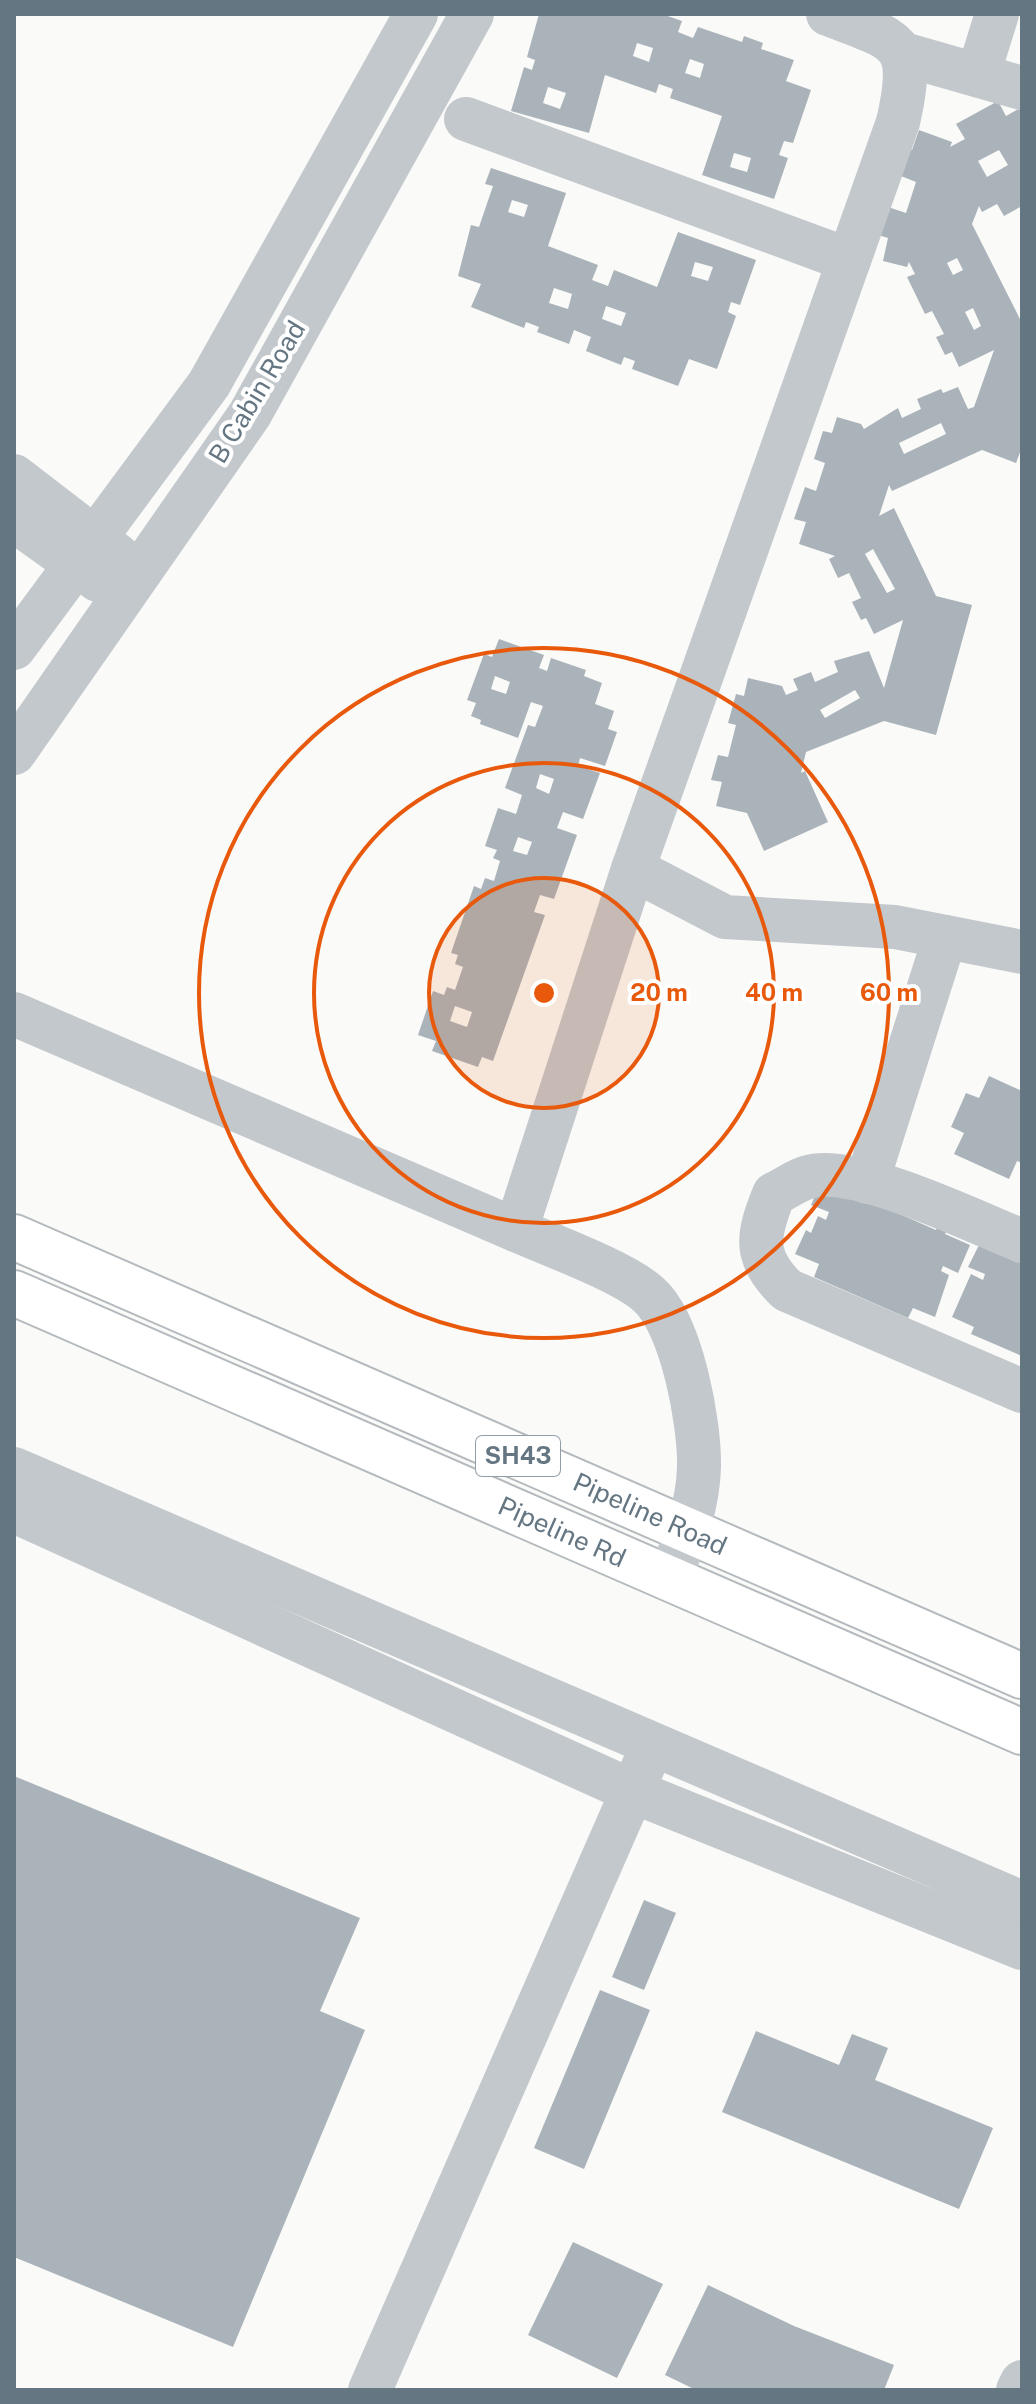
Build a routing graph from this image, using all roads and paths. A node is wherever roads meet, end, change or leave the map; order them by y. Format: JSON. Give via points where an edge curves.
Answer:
{"nodes":[{"id":1,"x":416,"y":14,"type":"edge"},
{"id":2,"x":472,"y":14,"type":"edge"},
{"id":3,"x":828,"y":14,"type":"edge"},
{"id":4,"x":997,"y":14,"type":"edge"},
{"id":5,"x":903,"y":54,"type":"junction"},
{"id":6,"x":978,"y":75,"type":"junction"},
{"id":7,"x":1022,"y":88,"type":"edge"},
{"id":8,"x":466,"y":119,"type":"dead end"},
{"id":9,"x":849,"y":260,"type":"junction"},
{"id":10,"x":209,"y":384,"type":"junction"},
{"id":11,"x":250,"y":414,"type":"junction"},
{"id":12,"x":14,"y":476,"type":"edge"},
{"id":13,"x":14,"y":520,"type":"edge"},
{"id":14,"x":85,"y":550,"type":"junction"},
{"id":15,"x":130,"y":585,"type":"junction"},
{"id":16,"x":14,"y":648,"type":"edge"},
{"id":17,"x":14,"y":753,"type":"edge"},
{"id":18,"x":633,"y":869,"type":"junction"},
{"id":19,"x":945,"y":937,"type":"junction"},
{"id":20,"x":1022,"y":952,"type":"edge"},
{"id":21,"x":14,"y":1014,"type":"edge"},
{"id":22,"x":867,"y":1182,"type":"junction"},
{"id":23,"x":516,"y":1230,"type":"junction"},
{"id":24,"x":14,"y":1237,"type":"edge"},
{"id":25,"x":1022,"y":1241,"type":"edge"},
{"id":26,"x":14,"y":1293,"type":"edge"},
{"id":27,"x":1022,"y":1391,"type":"edge"},
{"id":28,"x":14,"y":1469,"type":"edge"},
{"id":29,"x":14,"y":1511,"type":"edge"},
{"id":30,"x":689,"y":1531,"type":"junction"},
{"id":31,"x":669,"y":1579,"type":"junction"},
{"id":32,"x":1022,"y":1676,"type":"edge"},
{"id":33,"x":1022,"y":1732,"type":"edge"},
{"id":34,"x":652,"y":1746,"type":"junction"},
{"id":35,"x":632,"y":1791,"type":"junction"},
{"id":36,"x":952,"y":1873,"type":"junction"},
{"id":37,"x":1022,"y":1903,"type":"edge"},
{"id":38,"x":935,"y":1913,"type":"junction"},
{"id":39,"x":1022,"y":1948,"type":"edge"},
{"id":40,"x":1022,"y":2382,"type":"edge"},
{"id":41,"x":370,"y":2390,"type":"edge"},
{"id":42,"x":1018,"y":2390,"type":"edge"}],
"edges":[{"from":1,"to":10,"type":"street"},
{"from":2,"to":11,"type":"street","name":"B Cabin Road"},
{"from":3,"to":5,"type":"street","via":[[886,35]]},
{"from":4,"to":6,"type":"street"},
{"from":5,"to":6,"type":"street"},
{"from":5,"to":9,"type":"street","via":[[907,83],[898,122]]},
{"from":6,"to":7,"type":"street"},
{"from":8,"to":9,"type":"street"},
{"from":9,"to":18,"type":"street"},
{"from":10,"to":11,"type":"street"},
{"from":10,"to":14,"type":"street"},
{"from":11,"to":15,"type":"street","name":"B Cabin Road"},
{"from":12,"to":14,"type":"street"},
{"from":13,"to":14,"type":"street"},
{"from":14,"to":15,"type":"street"},
{"from":14,"to":16,"type":"street"},
{"from":15,"to":17,"type":"street","name":"B Cabin Road"},
{"from":18,"to":19,"type":"street","via":[[725,917],[895,927]]},
{"from":18,"to":23,"type":"street"},
{"from":19,"to":20,"type":"street"},
{"from":19,"to":22,"type":"street"},
{"from":21,"to":23,"type":"street"},
{"from":22,"to":25,"type":"street"},
{"from":22,"to":27,"type":"street","via":[[846,1176],[809,1177],[774,1194],[763,1222],[760,1252],[770,1273],[787,1290]]},
{"from":23,"to":30,"type":"street","via":[[649,1294],[672,1329],[688,1375],[699,1467]]},
{"from":24,"to":30,"type":"main road","name":"Pipeline Road","number":"SH43"},
{"from":26,"to":31,"type":"main road","name":"Pipeline Rd","number":"SH43"},
{"from":28,"to":34,"type":"street"},
{"from":29,"to":35,"type":"street"},
{"from":30,"to":31,"type":"street"},
{"from":30,"to":32,"type":"main road","name":"Pipeline Road","number":"SH43"},
{"from":31,"to":33,"type":"main road","name":"Pipeline Rd","number":"SH43"},
{"from":34,"to":35,"type":"street"},
{"from":34,"to":36,"type":"street"},
{"from":35,"to":38,"type":"street"},
{"from":35,"to":41,"type":"street"},
{"from":36,"to":37,"type":"street"},
{"from":36,"to":38,"type":"street"},
{"from":38,"to":39,"type":"street"},
{"from":40,"to":42,"type":"street"}]}
